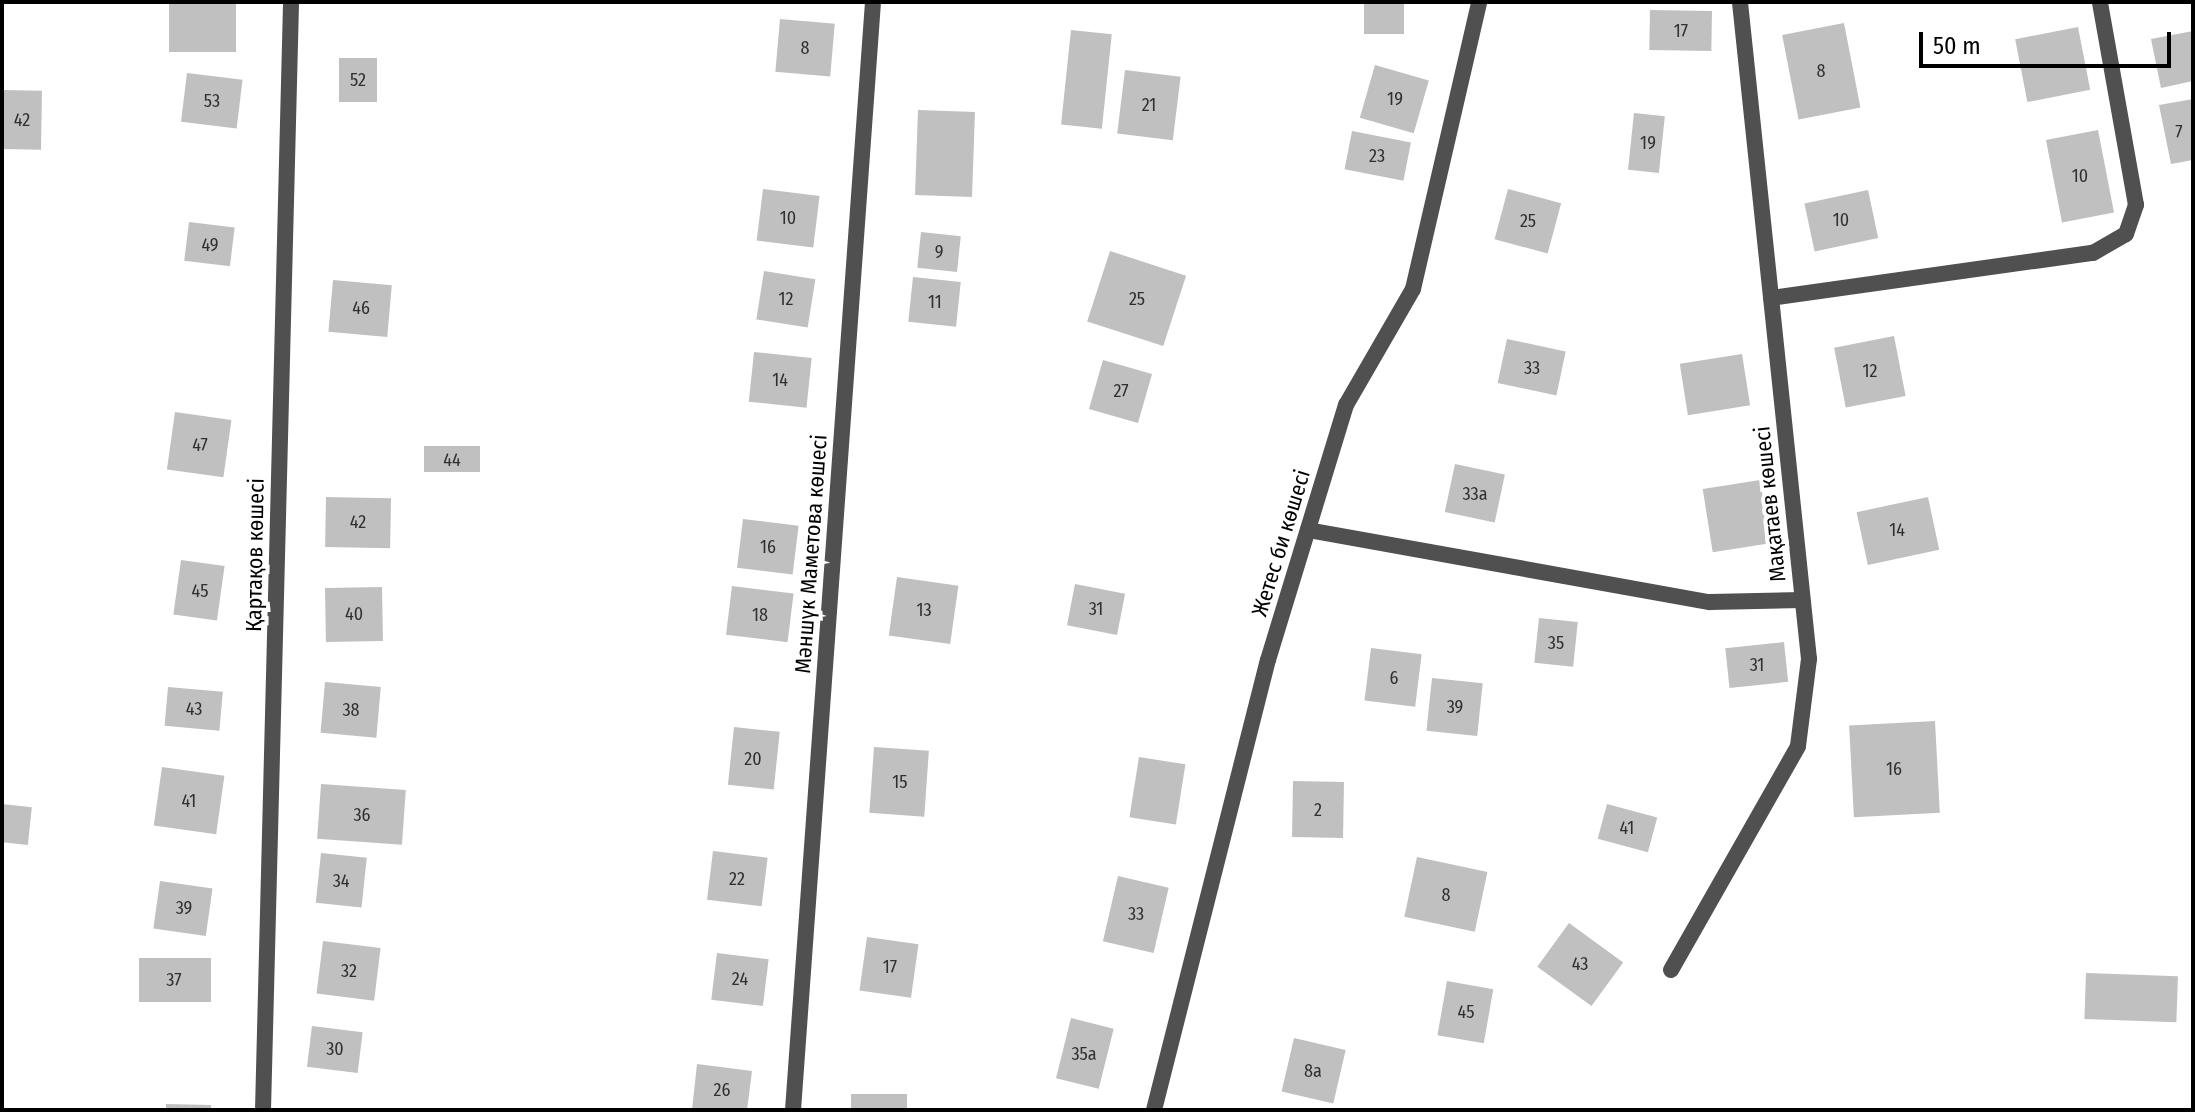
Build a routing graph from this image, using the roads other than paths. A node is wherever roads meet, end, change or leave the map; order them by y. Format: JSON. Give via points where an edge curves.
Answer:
{"nodes":[{"id":1,"x":291,"y":2,"type":"edge"},
{"id":2,"x":873,"y":2,"type":"edge"},
{"id":3,"x":1479,"y":2,"type":"edge"},
{"id":4,"x":1740,"y":2,"type":"edge"},
{"id":5,"x":2100,"y":2,"type":"edge"},
{"id":6,"x":1771,"y":298,"type":"junction"},
{"id":7,"x":1308,"y":530,"type":"junction"},
{"id":8,"x":1802,"y":600,"type":"junction"},
{"id":9,"x":1671,"y":970,"type":"dead end"},
{"id":10,"x":263,"y":1110,"type":"edge"},
{"id":11,"x":793,"y":1110,"type":"edge"},
{"id":12,"x":1154,"y":1110,"type":"edge"}],
"edges":[{"from":1,"to":10,"type":"street","name":"Қартақов көшесі"},
{"from":2,"to":11,"type":"street","name":"Мәншүк Маметова көшесі"},
{"from":3,"to":7,"type":"street","name":"Жетес би көшесі","via":[[1413,289],[1346,405]]},
{"from":4,"to":6,"type":"street","name":"Мақатаев көшесі"},
{"from":5,"to":6,"type":"street","via":[[2136,205],[2126,234],[2093,253]]},
{"from":6,"to":8,"type":"street","name":"Мақатаев көшесі"},
{"from":7,"to":8,"type":"street","via":[[1710,602]]},
{"from":7,"to":12,"type":"street","name":"Жетес би көшесі","via":[[1268,660]]},
{"from":8,"to":9,"type":"street","name":"Мақатаев көшесі","via":[[1809,659],[1798,746]]}]}
